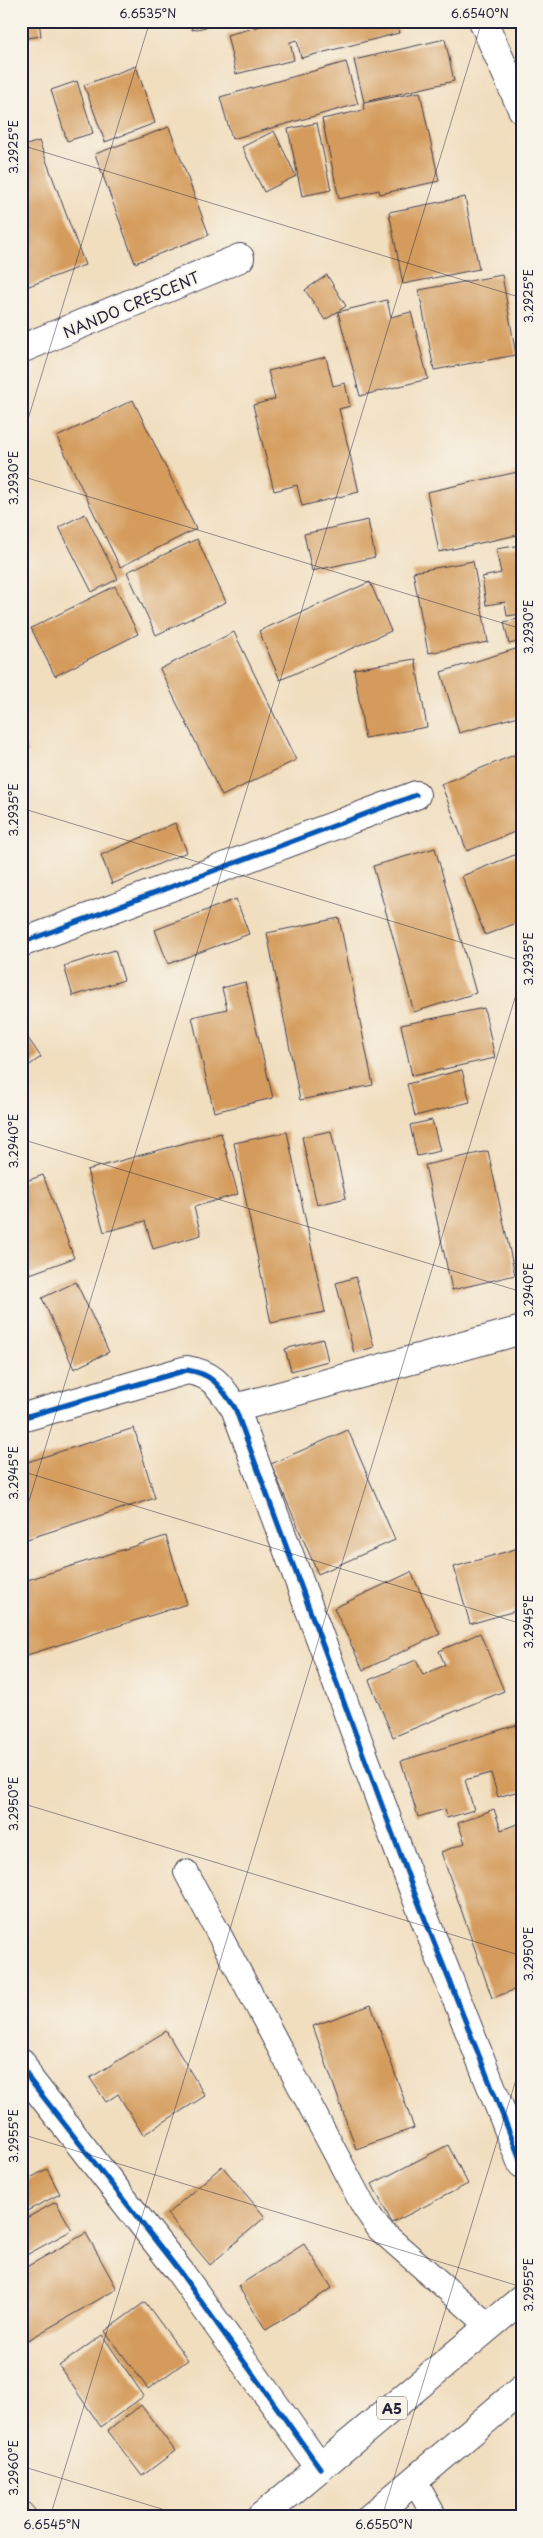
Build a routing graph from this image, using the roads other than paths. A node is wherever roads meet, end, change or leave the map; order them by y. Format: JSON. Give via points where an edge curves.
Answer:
{"nodes":[{"id":1,"x":483,"y":21,"type":"edge"},
{"id":2,"x":522,"y":109,"type":"edge"},
{"id":3,"x":240,"y":258,"type":"dead end"},
{"id":4,"x":21,"y":349,"type":"edge"},
{"id":5,"x":416,"y":795,"type":"dead end"},
{"id":6,"x":21,"y":943,"type":"edge"},
{"id":7,"x":522,"y":1330,"type":"edge"},
{"id":8,"x":236,"y":1408,"type":"junction"},
{"id":9,"x":21,"y":1418,"type":"edge"},
{"id":10,"x":186,"y":1872,"type":"dead end"},
{"id":11,"x":21,"y":2062,"type":"edge"},
{"id":12,"x":522,"y":2164,"type":"edge"},
{"id":13,"x":520,"y":2300,"type":"edge"},
{"id":14,"x":489,"y":2326,"type":"junction"},
{"id":15,"x":522,"y":2389,"type":"edge"},
{"id":16,"x":320,"y":2468,"type":"junction"},
{"id":17,"x":414,"y":2480,"type":"junction"},
{"id":18,"x":261,"y":2517,"type":"edge"},
{"id":19,"x":371,"y":2517,"type":"edge"},
{"id":20,"x":435,"y":2517,"type":"edge"}],
"edges":[{"from":1,"to":2,"type":"main road"},
{"from":3,"to":4,"type":"main road","name":"NANDO CRESCENT"},
{"from":5,"to":6,"type":"main road"},
{"from":7,"to":8,"type":"main road"},
{"from":8,"to":9,"type":"main road","via":[[214,1379],[187,1370]]},
{"from":8,"to":12,"type":"main road","via":[[414,1889]]},
{"from":10,"to":14,"type":"lane","via":[[364,2207],[379,2229]]},
{"from":11,"to":16,"type":"main road","via":[[30,2080],[180,2272]]},
{"from":13,"to":14,"type":"main road","number":"A5"},
{"from":14,"to":16,"type":"main road","number":"A5"},
{"from":15,"to":17,"type":"main road"},
{"from":16,"to":18,"type":"main road","number":"A5"},
{"from":17,"to":19,"type":"main road"},
{"from":17,"to":20,"type":"lane"}]}
